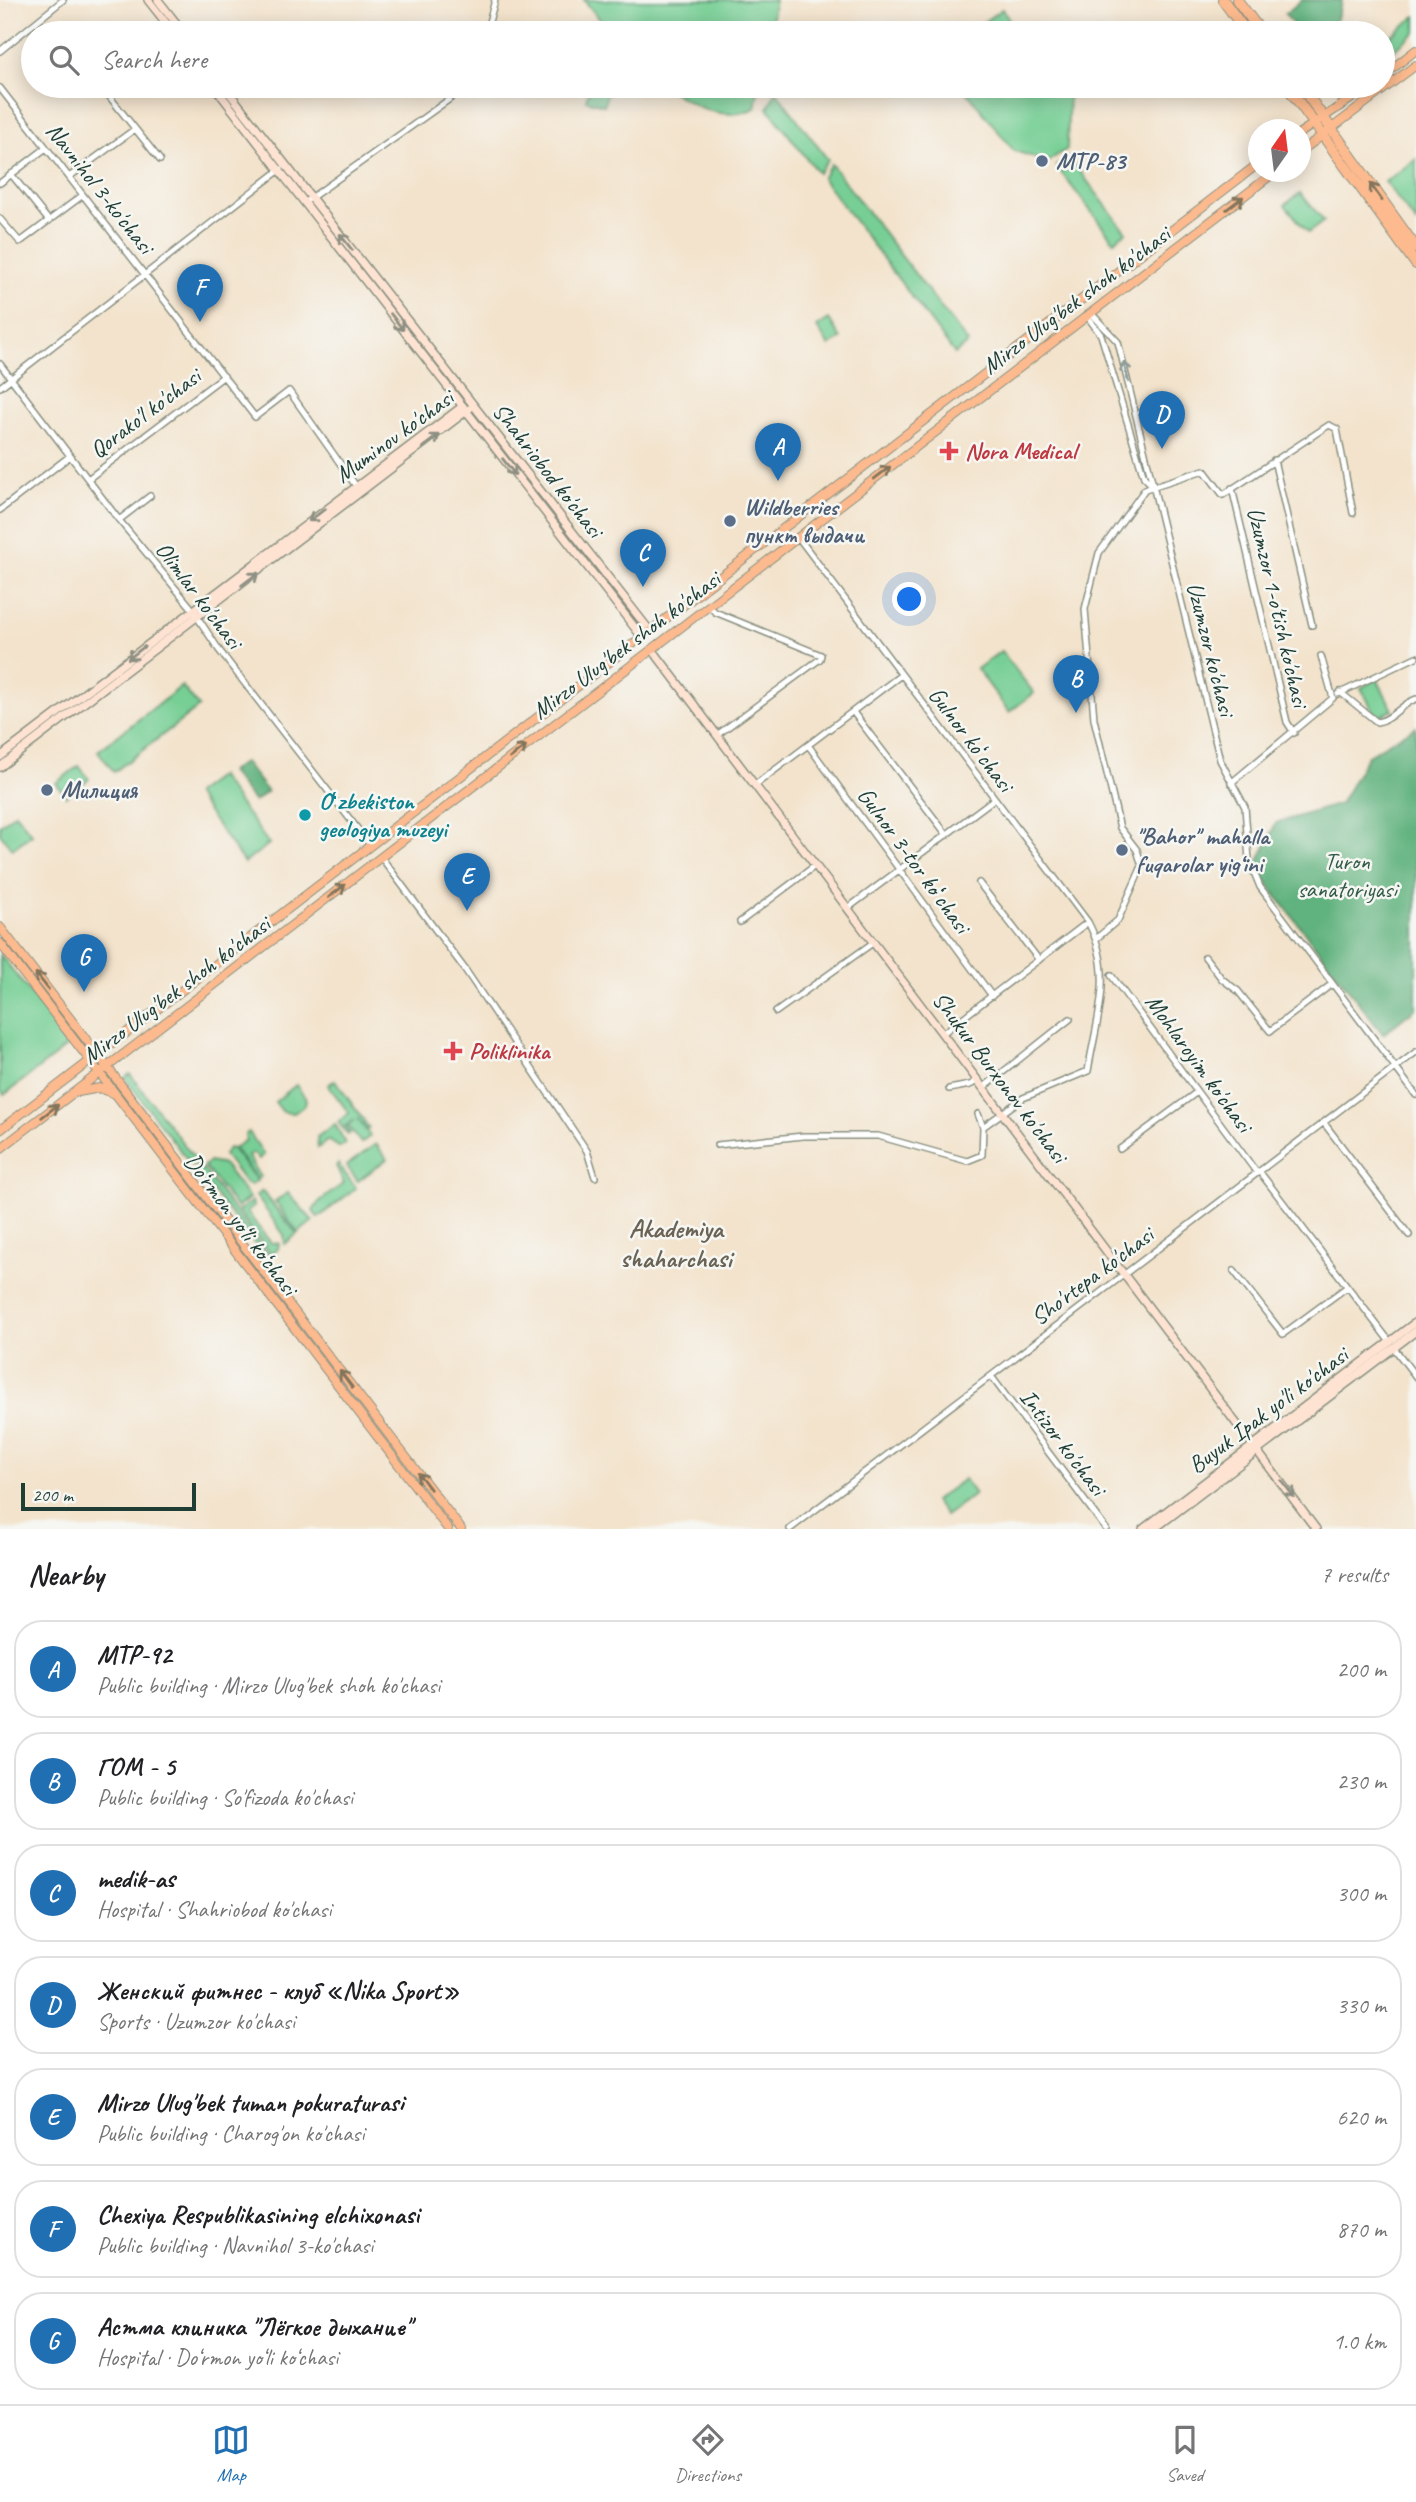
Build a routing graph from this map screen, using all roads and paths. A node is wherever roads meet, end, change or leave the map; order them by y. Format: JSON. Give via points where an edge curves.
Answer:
{"nodes":[{"id":1,"x":47,"y":0,"type":"edge"},
{"id":2,"x":63,"y":0,"type":"edge"},
{"id":3,"x":148,"y":0,"type":"edge"},
{"id":4,"x":158,"y":0,"type":"edge"},
{"id":5,"x":495,"y":0,"type":"edge"},
{"id":6,"x":1223,"y":0,"type":"edge"},
{"id":7,"x":1237,"y":0,"type":"edge"},
{"id":8,"x":54,"y":8,"type":"junction"},
{"id":9,"x":38,"y":21,"type":"edge"},
{"id":10,"x":165,"y":21,"type":"edge"},
{"id":11,"x":175,"y":21,"type":"edge"},
{"id":12,"x":489,"y":21,"type":"edge"},
{"id":13,"x":1238,"y":21,"type":"edge"},
{"id":14,"x":1253,"y":21,"type":"edge"},
{"id":15,"x":21,"y":34,"type":"edge"},
{"id":16,"x":0,"y":51,"type":"edge"},
{"id":17,"x":1415,"y":52,"type":"edge"},
{"id":18,"x":1416,"y":65,"type":"edge"},
{"id":19,"x":1395,"y":67,"type":"edge"},
{"id":20,"x":1395,"y":81,"type":"edge"},
{"id":21,"x":0,"y":88,"type":"edge"},
{"id":22,"x":110,"y":98,"type":"edge"},
{"id":23,"x":223,"y":98,"type":"edge"},
{"id":24,"x":233,"y":98,"type":"edge"},
{"id":25,"x":451,"y":98,"type":"edge"},
{"id":26,"x":1296,"y":98,"type":"edge"},
{"id":27,"x":1310,"y":98,"type":"edge"},
{"id":28,"x":1353,"y":98,"type":"edge"},
{"id":29,"x":1372,"y":98,"type":"edge"},
{"id":30,"x":1325,"y":118,"type":"junction"},
{"id":31,"x":1315,"y":124,"type":"junction"},
{"id":32,"x":1311,"y":126,"type":"edge"},
{"id":33,"x":1332,"y":128,"type":"junction"},
{"id":34,"x":135,"y":129,"type":"junction"},
{"id":35,"x":1322,"y":135,"type":"junction"},
{"id":36,"x":1311,"y":144,"type":"edge"},
{"id":37,"x":46,"y":148,"type":"junction"},
{"id":38,"x":160,"y":160,"type":"dead end"},
{"id":39,"x":286,"y":165,"type":"junction"},
{"id":40,"x":279,"y":170,"type":"junction"},
{"id":41,"x":1248,"y":172,"type":"edge"},
{"id":42,"x":11,"y":174,"type":"junction"},
{"id":43,"x":69,"y":177,"type":"junction"},
{"id":44,"x":1262,"y":182,"type":"edge"},
{"id":45,"x":0,"y":183,"type":"edge"},
{"id":46,"x":83,"y":195,"type":"junction"},
{"id":47,"x":308,"y":200,"type":"junction"},
{"id":48,"x":1191,"y":217,"type":"junction"},
{"id":49,"x":0,"y":219,"type":"edge"},
{"id":50,"x":49,"y":221,"type":"junction"},
{"id":51,"x":1200,"y":229,"type":"junction"},
{"id":52,"x":1416,"y":248,"type":"edge"},
{"id":53,"x":1141,"y":255,"type":"junction"},
{"id":54,"x":1416,"y":264,"type":"edge"},
{"id":55,"x":1150,"y":267,"type":"junction"},
{"id":56,"x":145,"y":275,"type":"junction"},
{"id":57,"x":1089,"y":314,"type":"junction"},
{"id":58,"x":1017,"y":350,"type":"junction"},
{"id":59,"x":1026,"y":362,"type":"junction"},
{"id":60,"x":0,"y":364,"type":"edge"},
{"id":61,"x":224,"y":376,"type":"junction"},
{"id":62,"x":11,"y":378,"type":"junction"},
{"id":63,"x":0,"y":387,"type":"edge"},
{"id":64,"x":471,"y":403,"type":"junction"},
{"id":65,"x":465,"y":409,"type":"junction"},
{"id":66,"x":70,"y":456,"type":"junction"},
{"id":67,"x":1274,"y":460,"type":"junction"},
{"id":68,"x":88,"y":479,"type":"junction"},
{"id":69,"x":356,"y":486,"type":"junction"},
{"id":70,"x":1153,"y":486,"type":"junction"},
{"id":71,"x":1231,"y":488,"type":"junction"},
{"id":72,"x":150,"y":496,"type":"dead end"},
{"id":73,"x":0,"y":510,"type":"edge"},
{"id":74,"x":1353,"y":513,"type":"dead end"},
{"id":75,"x":119,"y":520,"type":"junction"},
{"id":76,"x":798,"y":537,"type":"junction"},
{"id":77,"x":709,"y":606,"type":"junction"},
{"id":78,"x":193,"y":610,"type":"junction"},
{"id":79,"x":198,"y":618,"type":"junction"},
{"id":80,"x":1312,"y":625,"type":"dead end"},
{"id":81,"x":650,"y":631,"type":"junction"},
{"id":82,"x":642,"y":637,"type":"junction"},
{"id":83,"x":652,"y":649,"type":"junction"},
{"id":84,"x":1321,"y":656,"type":"dead end"},
{"id":85,"x":1416,"y":657,"type":"edge"},
{"id":86,"x":901,"y":675,"type":"junction"},
{"id":87,"x":1340,"y":692,"type":"junction"},
{"id":88,"x":1333,"y":698,"type":"junction"},
{"id":89,"x":1416,"y":699,"type":"edge"},
{"id":90,"x":853,"y":712,"type":"junction"},
{"id":91,"x":1294,"y":733,"type":"junction"},
{"id":92,"x":718,"y":735,"type":"junction"},
{"id":93,"x":808,"y":745,"type":"junction"},
{"id":94,"x":0,"y":757,"type":"edge"},
{"id":95,"x":0,"y":767,"type":"edge"},
{"id":96,"x":1231,"y":783,"type":"junction"},
{"id":97,"x":755,"y":785,"type":"junction"},
{"id":98,"x":441,"y":791,"type":"junction"},
{"id":99,"x":994,"y":799,"type":"junction"},
{"id":100,"x":450,"y":804,"type":"junction"},
{"id":101,"x":947,"y":835,"type":"junction"},
{"id":102,"x":370,"y":845,"type":"junction"},
{"id":103,"x":381,"y":857,"type":"junction"},
{"id":104,"x":816,"y":865,"type":"junction"},
{"id":105,"x":900,"y":869,"type":"junction"},
{"id":106,"x":979,"y":883,"type":"dead end"},
{"id":107,"x":301,"y":898,"type":"junction"},
{"id":108,"x":848,"y":908,"type":"junction"},
{"id":109,"x":311,"y":911,"type":"junction"},
{"id":110,"x":740,"y":922,"type":"dead end"},
{"id":111,"x":1088,"y":922,"type":"junction"},
{"id":112,"x":0,"y":927,"type":"edge"},
{"id":113,"x":1097,"y":938,"type":"junction"},
{"id":114,"x":874,"y":942,"type":"junction"},
{"id":115,"x":0,"y":943,"type":"edge"},
{"id":116,"x":1205,"y":957,"type":"dead end"},
{"id":117,"x":1039,"y":960,"type":"junction"},
{"id":118,"x":1111,"y":975,"type":"dead end"},
{"id":119,"x":1332,"y":984,"type":"junction"},
{"id":120,"x":992,"y":996,"type":"junction"},
{"id":121,"x":776,"y":1012,"type":"dead end"},
{"id":122,"x":1070,"y":1019,"type":"dead end"},
{"id":123,"x":943,"y":1033,"type":"junction"},
{"id":124,"x":1416,"y":1052,"type":"edge"},
{"id":125,"x":95,"y":1057,"type":"junction"},
{"id":126,"x":1395,"y":1068,"type":"junction"},
{"id":127,"x":104,"y":1069,"type":"junction"},
{"id":128,"x":981,"y":1084,"type":"junction"},
{"id":129,"x":948,"y":1089,"type":"dead end"},
{"id":130,"x":1197,"y":1092,"type":"junction"},
{"id":131,"x":72,"y":1094,"type":"junction"},
{"id":132,"x":1416,"y":1095,"type":"edge"},
{"id":133,"x":121,"y":1097,"type":"junction"},
{"id":134,"x":978,"y":1114,"type":"dead end"},
{"id":135,"x":1004,"y":1114,"type":"junction"},
{"id":136,"x":1324,"y":1123,"type":"junction"},
{"id":137,"x":983,"y":1128,"type":"junction"},
{"id":138,"x":0,"y":1130,"type":"edge"},
{"id":139,"x":717,"y":1145,"type":"dead end"},
{"id":140,"x":0,"y":1149,"type":"edge"},
{"id":141,"x":1120,"y":1149,"type":"dead end"},
{"id":142,"x":1258,"y":1172,"type":"junction"},
{"id":143,"x":595,"y":1177,"type":"dead end"},
{"id":144,"x":1409,"y":1235,"type":"dead end"},
{"id":145,"x":1234,"y":1271,"type":"dead end"},
{"id":146,"x":1124,"y":1273,"type":"junction"},
{"id":147,"x":1347,"y":1287,"type":"junction"},
{"id":148,"x":1416,"y":1322,"type":"edge"},
{"id":149,"x":1416,"y":1331,"type":"edge"},
{"id":150,"x":1392,"y":1345,"type":"junction"},
{"id":151,"x":991,"y":1376,"type":"junction"},
{"id":152,"x":1416,"y":1377,"type":"edge"},
{"id":153,"x":1256,"y":1448,"type":"junction"},
{"id":154,"x":449,"y":1529,"type":"edge"},
{"id":155,"x":461,"y":1529,"type":"edge"},
{"id":156,"x":790,"y":1529,"type":"edge"},
{"id":157,"x":1106,"y":1529,"type":"edge"},
{"id":158,"x":1143,"y":1529,"type":"edge"},
{"id":159,"x":1154,"y":1529,"type":"edge"},
{"id":160,"x":1316,"y":1529,"type":"edge"}],
"edges":[{"from":1,"to":8,"type":"street"},
{"from":2,"to":8,"type":"street"},
{"from":3,"to":10,"type":"main road"},
{"from":4,"to":11,"type":"main road"},
{"from":5,"to":12,"type":"street"},
{"from":6,"to":13,"type":"highway"},
{"from":7,"to":14,"type":"highway"},
{"from":8,"to":9,"type":"street"},
{"from":15,"to":16,"type":"street"},
{"from":17,"to":19,"type":"main road"},
{"from":18,"to":20,"type":"main road"},
{"from":21,"to":37,"type":"street","name":"Navnihol 3-ko'chasi"},
{"from":22,"to":34,"type":"street"},
{"from":23,"to":40,"type":"main road","name":"Shahriobod ko'chasi"},
{"from":24,"to":39,"type":"main road","name":"Shahriobod ko'chasi"},
{"from":25,"to":47,"type":"street"},
{"from":26,"to":31,"type":"highway"},
{"from":27,"to":30,"type":"highway"},
{"from":28,"to":30,"type":"main road"},
{"from":29,"to":33,"type":"main road"},
{"from":30,"to":31,"type":"main road"},
{"from":30,"to":33,"type":"highway"},
{"from":31,"to":32,"type":"main road"},
{"from":31,"to":35,"type":"highway"},
{"from":33,"to":35,"type":"main road"},
{"from":52,"to":33,"type":"highway","one_way":true},
{"from":34,"to":38,"type":"street"},
{"from":34,"to":43,"type":"street"},
{"from":35,"to":36,"type":"main road"},
{"from":35,"to":54,"type":"highway"},
{"from":37,"to":42,"type":"street"},
{"from":37,"to":43,"type":"street","name":"Navnihol 3-ko'chasi"},
{"from":39,"to":40,"type":"street"},
{"from":39,"to":47,"type":"main road","name":"Shahriobod ko'chasi"},
{"from":40,"to":47,"type":"main road","name":"Shahriobod ko'chasi"},
{"from":40,"to":56,"type":"street"},
{"from":41,"to":48,"type":"main road","name":"Mirzo Ulug'bek shoh ko'chasi"},
{"from":42,"to":45,"type":"street"},
{"from":42,"to":50,"type":"street"},
{"from":43,"to":46,"type":"street","name":"Navnihol 3-ko'chasi"},
{"from":51,"to":44,"type":"main road","name":"Mirzo Ulug'bek shoh ko'chasi","one_way":true},
{"from":46,"to":50,"type":"street"},
{"from":46,"to":56,"type":"street","name":"Navnihol 3-ko'chasi"},
{"from":64,"to":47,"type":"main road","name":"Shahriobod ko'chasi","one_way":true},
{"from":47,"to":65,"type":"main road","name":"Shahriobod ko'chasi","one_way":true},
{"from":48,"to":51,"type":"main road"},
{"from":48,"to":53,"type":"main road","name":"Mirzo Ulug'bek shoh ko'chasi"},
{"from":49,"to":50,"type":"street","via":[[20,242]]},
{"from":51,"to":55,"type":"main road","name":"Mirzo Ulug'bek shoh ko'chasi"},
{"from":53,"to":55,"type":"main road"},
{"from":53,"to":58,"type":"main road","name":"Mirzo Ulug'bek shoh ko'chasi"},
{"from":55,"to":57,"type":"main road","name":"Mirzo Ulug'bek shoh ko'chasi"},
{"from":56,"to":61,"type":"street","name":"Navnihol 3-ko'chasi"},
{"from":56,"to":62,"type":"street"},
{"from":57,"to":59,"type":"main road","name":"Mirzo Ulug'bek shoh ko'chasi"},
{"from":57,"to":70,"type":"street","name":"Uzumzor ko'chasi","via":[[1101,335],[1144,477]]},
{"from":70,"to":57,"type":"street","name":"Uzumzor ko'chasi","one_way":true,"via":[[1118,342]]},
{"from":58,"to":59,"type":"main road"},
{"from":58,"to":81,"type":"main road","name":"Mirzo Ulug'bek shoh ko'chasi"},
{"from":76,"to":59,"type":"main road","name":"Mirzo Ulug'bek shoh ko'chasi","one_way":true},
{"from":60,"to":62,"type":"street","name":"Olimlar ko'chasi"},
{"from":61,"to":68,"type":"street","name":"Qorako'l ko'chasi"},
{"from":61,"to":69,"type":"street","name":"Navnihol 3-ko'chasi","via":[[255,416],[289,391]]},
{"from":62,"to":63,"type":"street"},
{"from":62,"to":66,"type":"street","name":"Olimlar ko'chasi"},
{"from":64,"to":65,"type":"main road","name":"Muminov ko'chasi"},
{"from":64,"to":81,"type":"main road","name":"Shahriobod ko'chasi"},
{"from":65,"to":69,"type":"main road","name":"Muminov ko'chasi"},
{"from":79,"to":65,"type":"main road","name":"Muminov ko'chasi","one_way":true},
{"from":65,"to":82,"type":"main road","name":"Shahriobod ko'chasi","one_way":true},
{"from":66,"to":68,"type":"street","name":"Olimlar ko'chasi"},
{"from":66,"to":73,"type":"street"},
{"from":67,"to":71,"type":"street"},
{"from":67,"to":74,"type":"street","via":[[1334,426]]},
{"from":67,"to":80,"type":"street"},
{"from":68,"to":75,"type":"street","name":"Olimlar ko'chasi"},
{"from":69,"to":78,"type":"main road","name":"Muminov ko'chasi","one_way":true},
{"from":70,"to":71,"type":"street","via":[[1204,470],[1220,494]]},
{"from":70,"to":96,"type":"street","name":"Uzumzor ko'chasi","via":[[1220,760]]},
{"from":70,"to":113,"type":"street","via":[[1145,489],[1104,544],[1085,609],[1094,719],[1120,828],[1137,849],[1142,866],[1118,920]]},
{"from":71,"to":91,"type":"street","name":"Uzumzor 1-o'tish ko'chasi","via":[[1287,722]]},
{"from":72,"to":75,"type":"street"},
{"from":75,"to":78,"type":"street","name":"Olimlar ko'chasi"},
{"from":76,"to":77,"type":"main road","name":"Mirzo Ulug'bek shoh ko'chasi"},
{"from":76,"to":86,"type":"street","name":"Gulnor koʻchasi"},
{"from":77,"to":83,"type":"main road","name":"Mirzo Ulug'bek shoh ko'chasi"},
{"from":77,"to":92,"type":"street","via":[[821,655]]},
{"from":78,"to":79,"type":"street","name":"Olimlar ko'chasi"},
{"from":78,"to":94,"type":"main road","name":"Muminov ko'chasi","one_way":true},
{"from":79,"to":95,"type":"main road","name":"Muminov ko'chasi"},
{"from":79,"to":102,"type":"street","name":"Olimlar ko'chasi"},
{"from":81,"to":82,"type":"main road","name":"Mirzo Ulug'bek shoh ko'chasi"},
{"from":81,"to":83,"type":"main road"},
{"from":82,"to":83,"type":"main road","name":"Shahriobod ko'chasi"},
{"from":82,"to":98,"type":"main road","name":"Mirzo Ulug'bek shoh ko'chasi"},
{"from":83,"to":92,"type":"main road","name":"Shukur Burxonov ko'chasi"},
{"from":100,"to":83,"type":"main road","name":"Mirzo Ulug'bek shoh ko'chasi","one_way":true},
{"from":84,"to":88,"type":"street"},
{"from":85,"to":87,"type":"street"},
{"from":86,"to":90,"type":"street"},
{"from":86,"to":99,"type":"street","name":"Gulnor koʻchasi"},
{"from":87,"to":88,"type":"street"},
{"from":87,"to":89,"type":"street","via":[[1377,722]]},
{"from":88,"to":91,"type":"street"},
{"from":90,"to":93,"type":"street"},
{"from":90,"to":101,"type":"street"},
{"from":91,"to":96,"type":"street"},
{"from":92,"to":97,"type":"main road","name":"Shukur Burxonov ko'chasi"},
{"from":93,"to":97,"type":"street"},
{"from":93,"to":105,"type":"street","name":"Gulnor 3-tor koʻchasi"},
{"from":96,"to":119,"type":"street","name":"Uzumzor ko'chasi","via":[[1247,816],[1249,860],[1260,887]]},
{"from":97,"to":104,"type":"main road","name":"Shukur Burxonov ko'chasi"},
{"from":98,"to":100,"type":"main road"},
{"from":98,"to":102,"type":"main road","name":"Mirzo Ulug'bek shoh ko'chasi"},
{"from":99,"to":101,"type":"street"},
{"from":99,"to":111,"type":"street","name":"Gulnor koʻchasi"},
{"from":100,"to":103,"type":"main road","name":"Mirzo Ulug'bek shoh ko'chasi"},
{"from":101,"to":105,"type":"street"},
{"from":102,"to":107,"type":"main road","name":"Mirzo Ulug'bek shoh ko'chasi"},
{"from":109,"to":103,"type":"main road","name":"Mirzo Ulug'bek shoh ko'chasi","one_way":true},
{"from":103,"to":143,"type":"street","via":[[489,1004],[587,1151]]},
{"from":104,"to":108,"type":"main road","name":"Shukur Burxonov ko'chasi"},
{"from":104,"to":110,"type":"street"},
{"from":105,"to":108,"type":"street"},
{"from":105,"to":120,"type":"street","name":"Gulnor 3-tor koʻchasi"},
{"from":106,"to":117,"type":"street"},
{"from":107,"to":109,"type":"main road"},
{"from":107,"to":125,"type":"main road","name":"Mirzo Ulug'bek shoh ko'chasi"},
{"from":108,"to":114,"type":"main road","name":"Shukur Burxonov ko'chasi"},
{"from":109,"to":127,"type":"main road","name":"Mirzo Ulug'bek shoh ko'chasi"},
{"from":111,"to":113,"type":"street","name":"Gulnor koʻchasi"},
{"from":111,"to":117,"type":"street"},
{"from":125,"to":112,"type":"main road","name":"Do‘rmon yo‘li ko‘chasi","one_way":true},
{"from":113,"to":135,"type":"street","name":"Gulnor koʻchasi","via":[[1104,968],[1088,1071],[1023,1098]]},
{"from":114,"to":121,"type":"street"},
{"from":114,"to":123,"type":"main road","name":"Shukur Burxonov ko'chasi"},
{"from":115,"to":125,"type":"main road","name":"Do‘rmon yo‘li ko‘chasi"},
{"from":116,"to":119,"type":"street","via":[[1270,1031]]},
{"from":117,"to":120,"type":"street"},
{"from":118,"to":130,"type":"street","name":"Mohlaroyim ko'chasi"},
{"from":119,"to":126,"type":"street"},
{"from":120,"to":123,"type":"street"},
{"from":122,"to":128,"type":"street"},
{"from":123,"to":128,"type":"main road","name":"Shukur Burxonov ko'chasi"},
{"from":124,"to":126,"type":"street","name":"Sho'rtepa ko'chasi"},
{"from":125,"to":127,"type":"main road","name":"Do‘rmon yo‘li ko‘chasi"},
{"from":125,"to":138,"type":"main road","name":"Mirzo Ulug'bek shoh ko'chasi"},
{"from":126,"to":132,"type":"street"},
{"from":126,"to":136,"type":"street","name":"Sho'rtepa ko'chasi"},
{"from":127,"to":131,"type":"main road","name":"Mirzo Ulug'bek shoh ko'chasi"},
{"from":127,"to":133,"type":"main road","name":"Do‘rmon yo‘li ko‘chasi"},
{"from":155,"to":127,"type":"main road","one_way":true},
{"from":128,"to":129,"type":"street"},
{"from":128,"to":135,"type":"main road","name":"Shukur Burxonov ko'chasi"},
{"from":130,"to":141,"type":"street"},
{"from":130,"to":142,"type":"street","name":"Mohlaroyim ko'chasi"},
{"from":131,"to":133,"type":"main road","via":[[100,1088]]},
{"from":140,"to":131,"type":"main road","name":"Mirzo Ulug'bek shoh ko'chasi","one_way":true},
{"from":133,"to":154,"type":"main road","name":"Do‘rmon yo‘li ko‘chasi"},
{"from":134,"to":137,"type":"street"},
{"from":135,"to":137,"type":"street"},
{"from":135,"to":146,"type":"main road","name":"Shukur Burxonov ko'chasi"},
{"from":136,"to":142,"type":"street","name":"Sho'rtepa ko'chasi"},
{"from":136,"to":144,"type":"street"},
{"from":137,"to":139,"type":"street","via":[[982,1155],[967,1161],[878,1136],[803,1136]]},
{"from":142,"to":146,"type":"street","name":"Sho'rtepa ko'chasi"},
{"from":142,"to":147,"type":"street","name":"Mohlaroyim ko'chasi"},
{"from":145,"to":147,"type":"street","via":[[1283,1334]]},
{"from":146,"to":151,"type":"street","name":"Sho'rtepa ko'chasi"},
{"from":146,"to":153,"type":"main road","name":"Shukur Burxonov ko'chasi"},
{"from":147,"to":150,"type":"street","name":"Mohlaroyim ko'chasi"},
{"from":148,"to":150,"type":"main road","name":"Buyuk Ipak yo'li ko'chasi"},
{"from":149,"to":150,"type":"main road","name":"Buyuk Ipak yo'li ko'chasi"},
{"from":150,"to":152,"type":"street","name":"Mohlaroyim ko'chasi"},
{"from":150,"to":153,"type":"main road","name":"Buyuk Ipak yo'li ko'chasi"},
{"from":151,"to":156,"type":"street","name":"Sho'rtepa ko'chasi"},
{"from":151,"to":157,"type":"street","name":"Intizor ko'chasi"},
{"from":153,"to":158,"type":"main road","name":"Buyuk Ipak yo'li ko'chasi"},
{"from":153,"to":159,"type":"main road","name":"Buyuk Ipak yo'li ko'chasi"},
{"from":153,"to":160,"type":"main road","name":"Shukur Burxonov ko'chasi","one_way":true}]}
